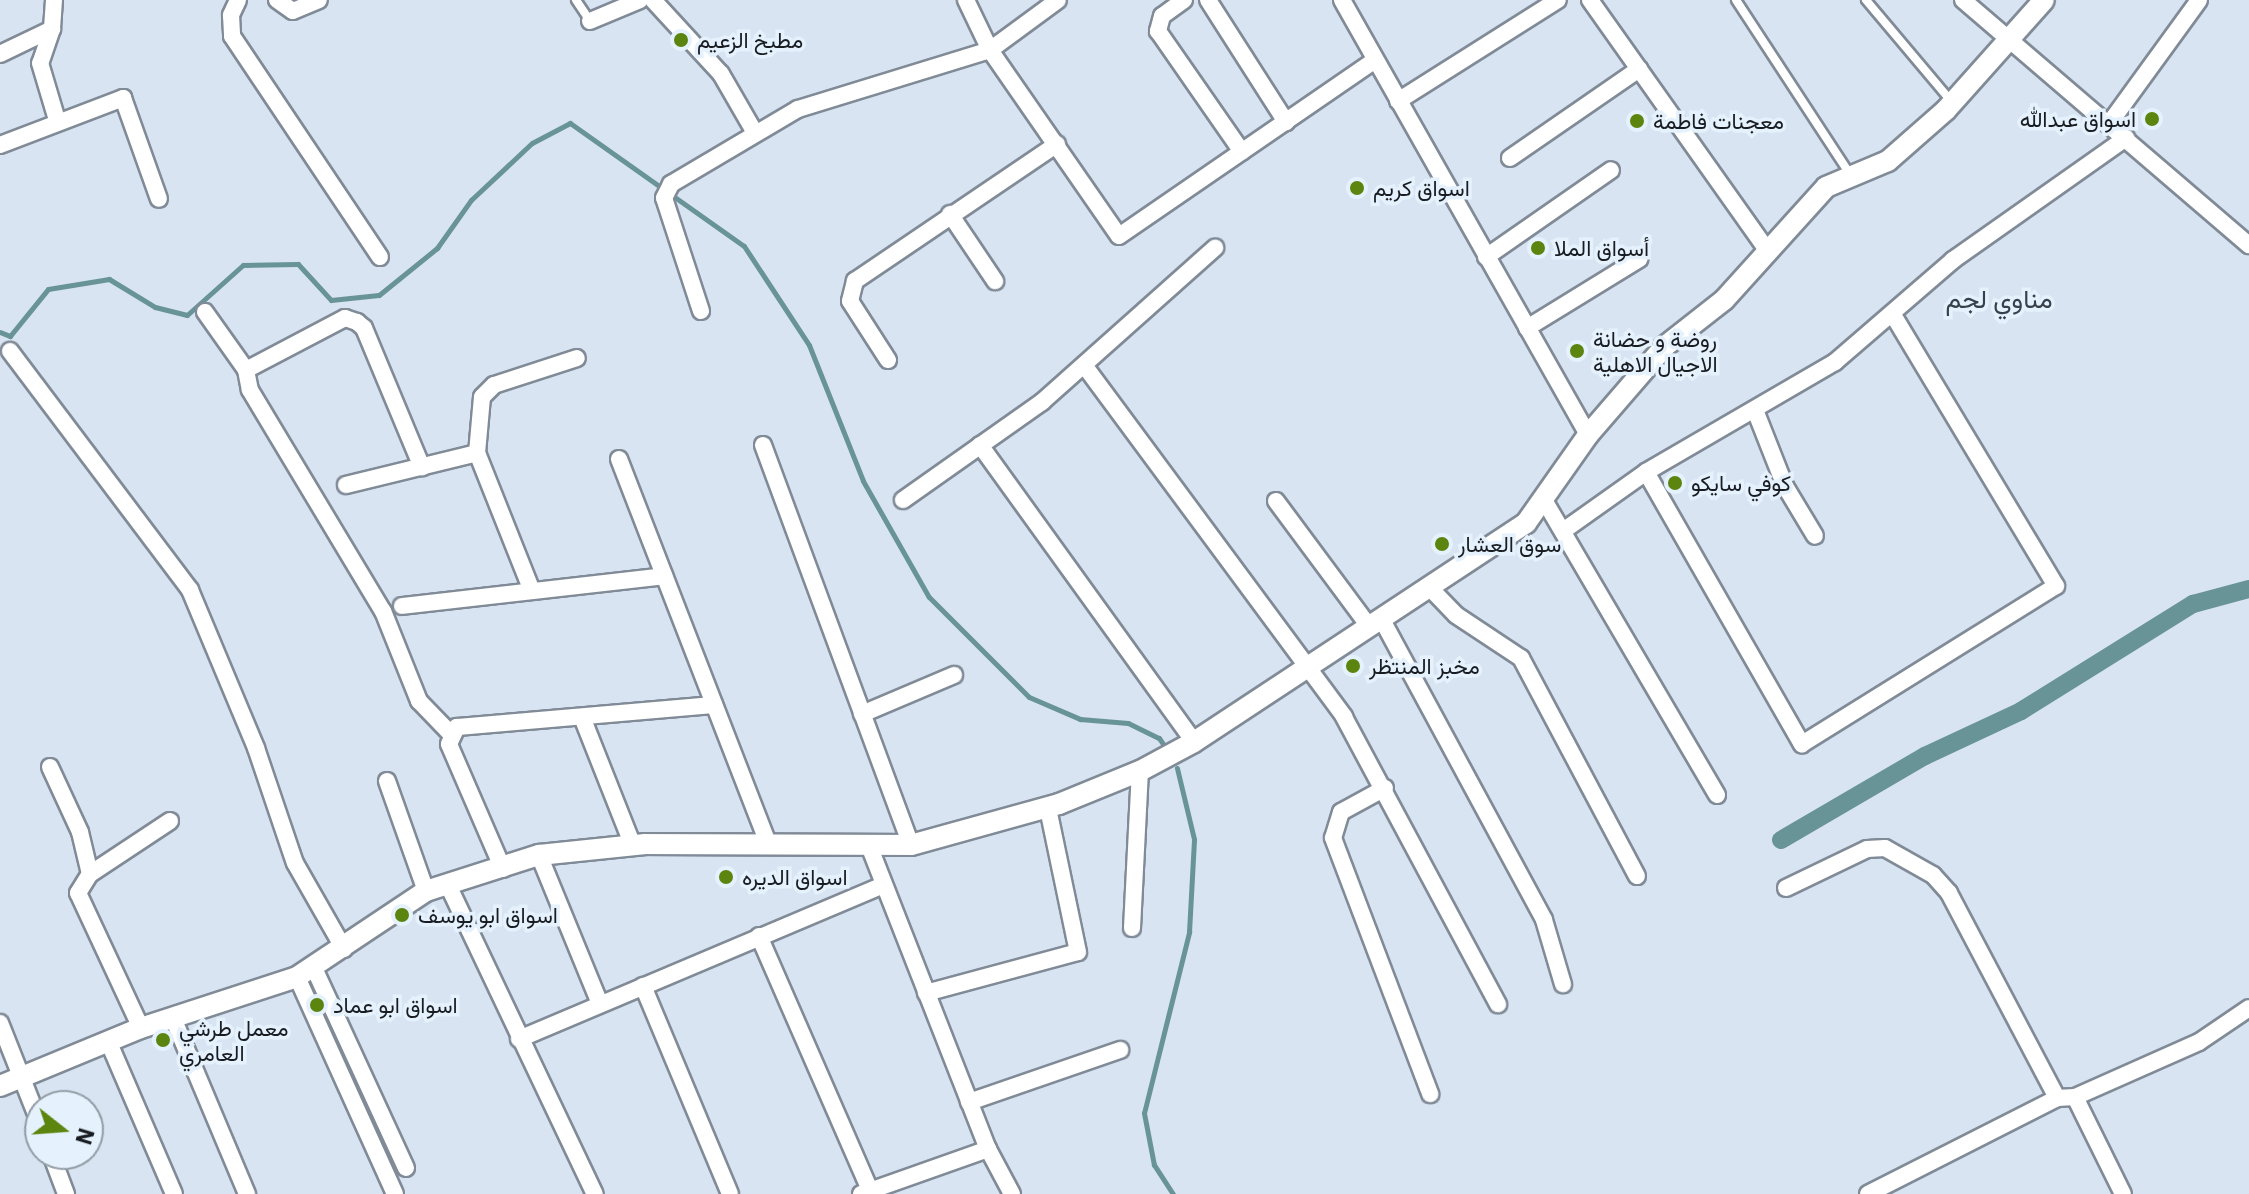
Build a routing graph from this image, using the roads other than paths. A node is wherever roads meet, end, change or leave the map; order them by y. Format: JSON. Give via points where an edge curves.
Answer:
{"nodes":[{"id":1,"x":54,"y":0,"type":"edge"},
{"id":2,"x":238,"y":0,"type":"edge"},
{"id":3,"x":277,"y":0,"type":"edge"},
{"id":4,"x":319,"y":0,"type":"edge"},
{"id":5,"x":576,"y":0,"type":"edge"},
{"id":6,"x":640,"y":0,"type":"edge"},
{"id":7,"x":653,"y":0,"type":"edge"},
{"id":8,"x":966,"y":0,"type":"edge"},
{"id":9,"x":1058,"y":0,"type":"edge"},
{"id":10,"x":1184,"y":0,"type":"edge"},
{"id":11,"x":1208,"y":0,"type":"edge"},
{"id":12,"x":1342,"y":0,"type":"edge"},
{"id":13,"x":1558,"y":0,"type":"edge"},
{"id":14,"x":1590,"y":0,"type":"edge"},
{"id":15,"x":1736,"y":0,"type":"edge"},
{"id":16,"x":1866,"y":0,"type":"edge"},
{"id":17,"x":1963,"y":0,"type":"edge"},
{"id":18,"x":2044,"y":0,"type":"edge"},
{"id":19,"x":2199,"y":0,"type":"edge"},
{"id":20,"x":590,"y":21,"type":"joint"},
{"id":21,"x":52,"y":29,"type":"junction"},
{"id":22,"x":2008,"y":41,"type":"junction"},
{"id":23,"x":990,"y":50,"type":"junction"},
{"id":24,"x":0,"y":54,"type":"edge"},
{"id":25,"x":1375,"y":60,"type":"junction"},
{"id":26,"x":1639,"y":69,"type":"junction"},
{"id":27,"x":1398,"y":101,"type":"junction"},
{"id":28,"x":1952,"y":102,"type":"junction"},
{"id":29,"x":57,"y":120,"type":"junction"},
{"id":30,"x":1286,"y":122,"type":"junction"},
{"id":31,"x":2109,"y":124,"type":"junction"},
{"id":32,"x":755,"y":133,"type":"junction"},
{"id":33,"x":2126,"y":138,"type":"junction"},
{"id":34,"x":1057,"y":144,"type":"junction"},
{"id":35,"x":0,"y":145,"type":"edge"},
{"id":36,"x":1242,"y":152,"type":"junction"},
{"id":37,"x":1510,"y":158,"type":"dead end"},
{"id":38,"x":1611,"y":170,"type":"dead end"},
{"id":39,"x":1851,"y":176,"type":"junction"},
{"id":40,"x":159,"y":199,"type":"dead end"},
{"id":41,"x":950,"y":214,"type":"junction"},
{"id":42,"x":2249,"y":245,"type":"edge"},
{"id":43,"x":1215,"y":248,"type":"dead end"},
{"id":44,"x":1766,"y":249,"type":"junction"},
{"id":45,"x":380,"y":257,"type":"dead end"},
{"id":46,"x":1486,"y":257,"type":"junction"},
{"id":47,"x":1639,"y":259,"type":"dead end"},
{"id":48,"x":995,"y":281,"type":"dead end"},
{"id":49,"x":701,"y":311,"type":"dead end"},
{"id":50,"x":205,"y":312,"type":"dead end"},
{"id":51,"x":1892,"y":313,"type":"junction"},
{"id":52,"x":1527,"y":328,"type":"junction"},
{"id":53,"x":10,"y":351,"type":"dead end"},
{"id":54,"x":577,"y":358,"type":"dead end"},
{"id":55,"x":888,"y":360,"type":"dead end"},
{"id":56,"x":1084,"y":365,"type":"junction"},
{"id":57,"x":246,"y":370,"type":"junction"},
{"id":58,"x":1755,"y":410,"type":"junction"},
{"id":59,"x":1588,"y":435,"type":"junction"},
{"id":60,"x":763,"y":445,"type":"dead end"},
{"id":61,"x":980,"y":445,"type":"junction"},
{"id":62,"x":477,"y":453,"type":"junction"},
{"id":63,"x":619,"y":459,"type":"dead end"},
{"id":64,"x":422,"y":467,"type":"junction"},
{"id":65,"x":1646,"y":472,"type":"junction"},
{"id":66,"x":346,"y":485,"type":"dead end"},
{"id":67,"x":903,"y":500,"type":"dead end"},
{"id":68,"x":1544,"y":500,"type":"junction"},
{"id":69,"x":1276,"y":501,"type":"dead end"},
{"id":70,"x":1563,"y":531,"type":"junction"},
{"id":71,"x":1815,"y":536,"type":"dead end"},
{"id":72,"x":664,"y":576,"type":"junction"},
{"id":73,"x":1430,"y":588,"type":"junction"},
{"id":74,"x":532,"y":591,"type":"junction"},
{"id":75,"x":402,"y":606,"type":"dead end"},
{"id":76,"x":1375,"y":622,"type":"junction"},
{"id":77,"x":1307,"y":668,"type":"junction"},
{"id":78,"x":954,"y":675,"type":"dead end"},
{"id":79,"x":714,"y":705,"type":"junction"},
{"id":80,"x":862,"y":714,"type":"junction"},
{"id":81,"x":582,"y":717,"type":"junction"},
{"id":82,"x":450,"y":733,"type":"junction"},
{"id":83,"x":1194,"y":742,"type":"junction"},
{"id":84,"x":50,"y":767,"type":"dead end"},
{"id":85,"x":1140,"y":771,"type":"junction"},
{"id":86,"x":387,"y":781,"type":"dead end"},
{"id":87,"x":1385,"y":788,"type":"junction"},
{"id":88,"x":1717,"y":795,"type":"dead end"},
{"id":89,"x":1048,"y":808,"type":"junction"},
{"id":90,"x":170,"y":821,"type":"dead end"},
{"id":91,"x":868,"y":843,"type":"junction"},
{"id":92,"x":911,"y":845,"type":"junction"},
{"id":93,"x":633,"y":846,"type":"junction"},
{"id":94,"x":769,"y":846,"type":"junction"},
{"id":95,"x":539,"y":855,"type":"junction"},
{"id":96,"x":503,"y":869,"type":"junction"},
{"id":97,"x":90,"y":874,"type":"junction"},
{"id":98,"x":1637,"y":876,"type":"dead end"},
{"id":99,"x":448,"y":885,"type":"junction"},
{"id":100,"x":883,"y":885,"type":"junction"},
{"id":101,"x":1786,"y":888,"type":"dead end"},
{"id":102,"x":426,"y":891,"type":"junction"},
{"id":103,"x":1132,"y":928,"type":"dead end"},
{"id":104,"x":759,"y":936,"type":"junction"},
{"id":105,"x":344,"y":949,"type":"junction"},
{"id":106,"x":306,"y":973,"type":"junction"},
{"id":107,"x":1563,"y":984,"type":"dead end"},
{"id":108,"x":643,"y":986,"type":"junction"},
{"id":109,"x":926,"y":993,"type":"junction"},
{"id":110,"x":600,"y":1004,"type":"junction"},
{"id":111,"x":1498,"y":1004,"type":"dead end"},
{"id":112,"x":2249,"y":1008,"type":"edge"},
{"id":113,"x":173,"y":1018,"type":"junction"},
{"id":114,"x":0,"y":1023,"type":"edge"},
{"id":115,"x":141,"y":1028,"type":"junction"},
{"id":116,"x":519,"y":1039,"type":"junction"},
{"id":117,"x":109,"y":1043,"type":"junction"},
{"id":118,"x":1120,"y":1050,"type":"dead end"},
{"id":119,"x":23,"y":1078,"type":"junction"},
{"id":120,"x":0,"y":1086,"type":"edge"},
{"id":121,"x":27,"y":1090,"type":"edge"},
{"id":122,"x":1430,"y":1094,"type":"dead end"},
{"id":123,"x":2075,"y":1097,"type":"junction"},
{"id":124,"x":2057,"y":1098,"type":"junction"},
{"id":125,"x":969,"y":1102,"type":"junction"},
{"id":126,"x":988,"y":1149,"type":"junction"},
{"id":127,"x":406,"y":1168,"type":"dead end"},
{"id":128,"x":57,"y":1170,"type":"edge"},
{"id":129,"x":865,"y":1192,"type":"edge"},
{"id":130,"x":66,"y":1194,"type":"edge"},
{"id":131,"x":174,"y":1194,"type":"edge"},
{"id":132,"x":247,"y":1194,"type":"edge"},
{"id":133,"x":395,"y":1194,"type":"edge"},
{"id":134,"x":595,"y":1194,"type":"edge"},
{"id":135,"x":730,"y":1194,"type":"edge"},
{"id":136,"x":1012,"y":1194,"type":"edge"},
{"id":137,"x":1868,"y":1194,"type":"edge"},
{"id":138,"x":2123,"y":1194,"type":"edge"}],
"edges":[{"from":1,"to":21,"type":"street"},
{"from":2,"to":45,"type":"street","via":[[231,15],[232,36]]},
{"from":3,"to":4,"type":"street","via":[[293,11]]},
{"from":5,"to":20,"type":"lane"},
{"from":6,"to":20,"type":"street"},
{"from":7,"to":32,"type":"street","via":[[721,74]]},
{"from":8,"to":23,"type":"street"},
{"from":9,"to":23,"type":"street"},
{"from":10,"to":36,"type":"street","via":[[1162,16],[1158,31]]},
{"from":11,"to":30,"type":"street"},
{"from":12,"to":25,"type":"street"},
{"from":13,"to":27,"type":"street"},
{"from":14,"to":26,"type":"street"},
{"from":15,"to":39,"type":"lane"},
{"from":16,"to":28,"type":"lane"},
{"from":17,"to":22,"type":"street"},
{"from":18,"to":22,"type":"street"},
{"from":19,"to":31,"type":"street"},
{"from":21,"to":24,"type":"street"},
{"from":21,"to":29,"type":"street","via":[[40,63]]},
{"from":22,"to":28,"type":"street"},
{"from":22,"to":31,"type":"street"},
{"from":23,"to":32,"type":"street","via":[[832,95]]},
{"from":23,"to":34,"type":"street"},
{"from":25,"to":27,"type":"street"},
{"from":25,"to":30,"type":"street"},
{"from":26,"to":37,"type":"street"},
{"from":26,"to":44,"type":"street"},
{"from":27,"to":46,"type":"street"},
{"from":28,"to":39,"type":"street","via":[[1888,161]]},
{"from":29,"to":35,"type":"street"},
{"from":29,"to":40,"type":"street","via":[[123,98]]},
{"from":30,"to":36,"type":"street"},
{"from":31,"to":33,"type":"street"},
{"from":32,"to":49,"type":"street","via":[[667,191]]},
{"from":33,"to":42,"type":"street"},
{"from":33,"to":51,"type":"street","via":[[1953,260]]},
{"from":34,"to":36,"type":"street","via":[[1119,236]]},
{"from":34,"to":41,"type":"street"},
{"from":38,"to":46,"type":"street"},
{"from":39,"to":44,"type":"street","via":[[1826,187]]},
{"from":41,"to":48,"type":"street"},
{"from":41,"to":55,"type":"street","via":[[849,291],[850,301]]},
{"from":43,"to":56,"type":"street"},
{"from":44,"to":59,"type":"street","via":[[1724,300],[1664,347]]},
{"from":46,"to":52,"type":"street"},
{"from":47,"to":52,"type":"street"},
{"from":50,"to":57,"type":"street"},
{"from":51,"to":58,"type":"street","via":[[1835,362]]},
{"from":51,"to":65,"type":"street","via":[[2056,586],[1802,744]]},
{"from":52,"to":59,"type":"street"},
{"from":53,"to":105,"type":"street","via":[[190,590],[256,748],[295,863]]},
{"from":54,"to":62,"type":"street","via":[[494,385],[482,397]]},
{"from":56,"to":61,"type":"street"},
{"from":56,"to":77,"type":"street"},
{"from":57,"to":64,"type":"street","via":[[345,318],[357,322]]},
{"from":57,"to":82,"type":"street","via":[[250,390],[383,611],[419,701]]},
{"from":58,"to":65,"type":"street"},
{"from":58,"to":71,"type":"street","via":[[1785,486]]},
{"from":59,"to":68,"type":"street"},
{"from":60,"to":80,"type":"street"},
{"from":61,"to":67,"type":"street"},
{"from":61,"to":83,"type":"street"},
{"from":62,"to":64,"type":"street"},
{"from":62,"to":74,"type":"street"},
{"from":63,"to":72,"type":"street"},
{"from":64,"to":66,"type":"street"},
{"from":65,"to":70,"type":"street"},
{"from":68,"to":70,"type":"street"},
{"from":68,"to":73,"type":"street","via":[[1526,523]]},
{"from":69,"to":76,"type":"street"},
{"from":70,"to":88,"type":"street"},
{"from":72,"to":74,"type":"street"},
{"from":72,"to":79,"type":"street"},
{"from":73,"to":76,"type":"street"},
{"from":73,"to":98,"type":"street","via":[[1456,615],[1521,658]]},
{"from":74,"to":75,"type":"street"},
{"from":76,"to":77,"type":"street"},
{"from":76,"to":107,"type":"street","via":[[1544,920]]},
{"from":77,"to":83,"type":"street"},
{"from":77,"to":87,"type":"street","via":[[1344,717]]},
{"from":78,"to":80,"type":"street"},
{"from":79,"to":81,"type":"street"},
{"from":79,"to":94,"type":"street"},
{"from":80,"to":92,"type":"street"},
{"from":81,"to":82,"type":"street","via":[[457,727]]},
{"from":81,"to":93,"type":"street"},
{"from":82,"to":96,"type":"street","via":[[449,744]]},
{"from":83,"to":85,"type":"street"},
{"from":84,"to":97,"type":"street","via":[[80,832]]},
{"from":85,"to":89,"type":"street"},
{"from":85,"to":103,"type":"street"},
{"from":86,"to":102,"type":"street"},
{"from":87,"to":111,"type":"street"},
{"from":87,"to":122,"type":"street","via":[[1341,812],[1333,838]]},
{"from":89,"to":92,"type":"street"},
{"from":89,"to":109,"type":"street","via":[[1078,952]]},
{"from":90,"to":97,"type":"street"},
{"from":91,"to":92,"type":"street"},
{"from":91,"to":94,"type":"street"},
{"from":91,"to":100,"type":"street"},
{"from":93,"to":94,"type":"street"},
{"from":93,"to":95,"type":"street"},
{"from":95,"to":96,"type":"street"},
{"from":95,"to":110,"type":"street"},
{"from":96,"to":99,"type":"street"},
{"from":97,"to":115,"type":"street","via":[[78,893]]},
{"from":99,"to":102,"type":"street"},
{"from":99,"to":116,"type":"street"},
{"from":100,"to":104,"type":"street"},
{"from":100,"to":109,"type":"street"},
{"from":101,"to":124,"type":"street","via":[[1867,849],[1885,848],[1933,875],[1949,893]]},
{"from":102,"to":105,"type":"street"},
{"from":104,"to":108,"type":"street"},
{"from":104,"to":129,"type":"street"},
{"from":105,"to":106,"type":"street"},
{"from":106,"to":113,"type":"street"},
{"from":106,"to":127,"type":"street"},
{"from":106,"to":133,"type":"street"},
{"from":108,"to":110,"type":"street"},
{"from":108,"to":135,"type":"street"},
{"from":109,"to":125,"type":"street"},
{"from":110,"to":116,"type":"street"},
{"from":112,"to":123,"type":"street","via":[[2199,1042]]},
{"from":113,"to":115,"type":"street"},
{"from":113,"to":132,"type":"street"},
{"from":114,"to":119,"type":"street"},
{"from":115,"to":117,"type":"street"},
{"from":116,"to":134,"type":"street"},
{"from":117,"to":119,"type":"street"},
{"from":117,"to":131,"type":"street"},
{"from":118,"to":125,"type":"street"},
{"from":119,"to":120,"type":"street"},
{"from":119,"to":121,"type":"street"},
{"from":123,"to":124,"type":"street"},
{"from":123,"to":138,"type":"street"},
{"from":124,"to":137,"type":"street"},
{"from":125,"to":126,"type":"street"},
{"from":126,"to":129,"type":"street"},
{"from":126,"to":136,"type":"street"},
{"from":128,"to":130,"type":"street"}]}
